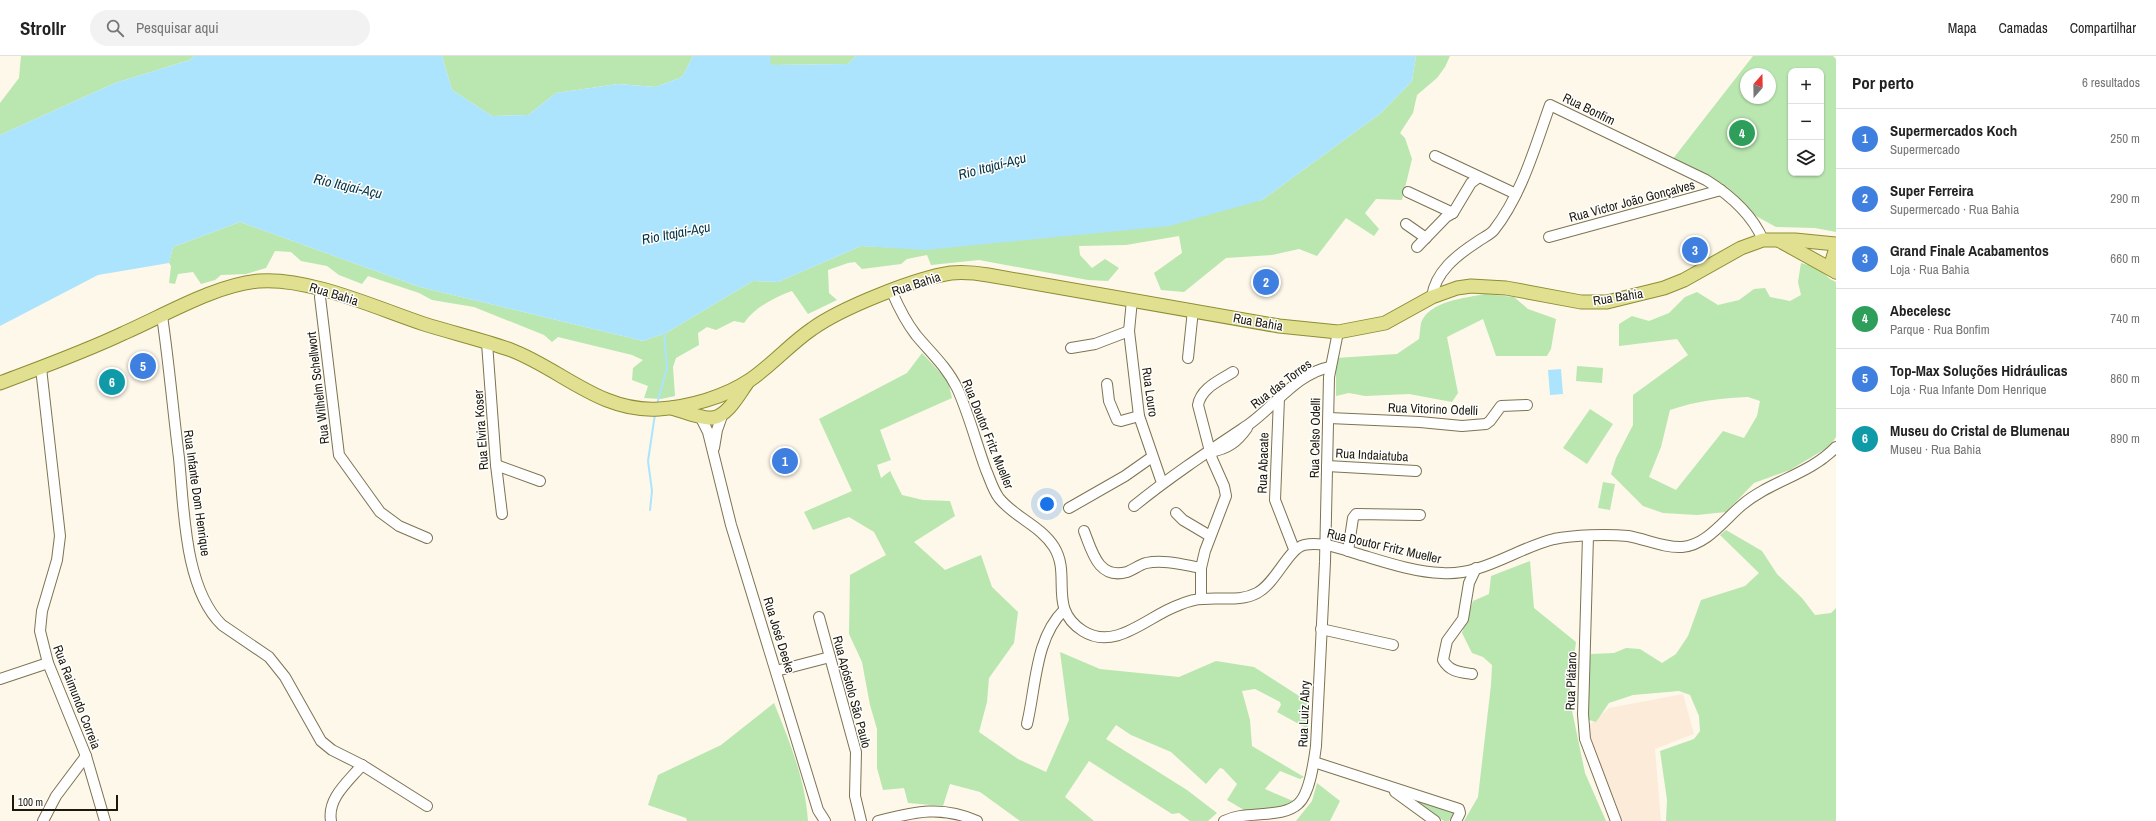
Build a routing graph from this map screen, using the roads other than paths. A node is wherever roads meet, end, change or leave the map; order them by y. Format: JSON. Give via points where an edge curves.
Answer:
{"nodes":[{"id":1,"x":1435,"y":156,"type":"dead end"},
{"id":2,"x":1480,"y":177,"type":"junction"},
{"id":3,"x":1721,"y":190,"type":"junction"},
{"id":4,"x":1408,"y":192,"type":"dead end"},
{"id":5,"x":1516,"y":194,"type":"junction"},
{"id":6,"x":1453,"y":213,"type":"junction"},
{"id":7,"x":1406,"y":224,"type":"dead end"},
{"id":8,"x":1549,"y":237,"type":"dead end"},
{"id":9,"x":1426,"y":238,"type":"junction"},
{"id":10,"x":1777,"y":239,"type":"junction"},
{"id":11,"x":1763,"y":240,"type":"junction"},
{"id":12,"x":1836,"y":244,"type":"edge"},
{"id":13,"x":1417,"y":247,"type":"dead end"},
{"id":14,"x":1836,"y":248,"type":"edge"},
{"id":15,"x":1836,"y":272,"type":"edge"},
{"id":16,"x":322,"y":290,"type":"junction"},
{"id":17,"x":892,"y":292,"type":"junction"},
{"id":18,"x":1432,"y":297,"type":"junction"},
{"id":19,"x":1132,"y":300,"type":"junction"},
{"id":20,"x":1193,"y":310,"type":"junction"},
{"id":21,"x":162,"y":316,"type":"junction"},
{"id":22,"x":1129,"y":331,"type":"junction"},
{"id":23,"x":1338,"y":332,"type":"junction"},
{"id":24,"x":487,"y":343,"type":"junction"},
{"id":25,"x":1071,"y":348,"type":"dead end"},
{"id":26,"x":1188,"y":358,"type":"dead end"},
{"id":27,"x":1330,"y":367,"type":"junction"},
{"id":28,"x":41,"y":368,"type":"junction"},
{"id":29,"x":1233,"y":372,"type":"dead end"},
{"id":30,"x":749,"y":380,"type":"junction"},
{"id":31,"x":0,"y":383,"type":"edge"},
{"id":32,"x":1106,"y":384,"type":"dead end"},
{"id":33,"x":717,"y":396,"type":"junction"},
{"id":34,"x":1279,"y":398,"type":"junction"},
{"id":35,"x":699,"y":401,"type":"junction"},
{"id":36,"x":1527,"y":405,"type":"dead end"},
{"id":37,"x":657,"y":408,"type":"junction"},
{"id":38,"x":723,"y":413,"type":"junction"},
{"id":39,"x":700,"y":416,"type":"junction"},
{"id":40,"x":1139,"y":416,"type":"junction"},
{"id":41,"x":1329,"y":418,"type":"junction"},
{"id":42,"x":1836,"y":447,"type":"edge"},
{"id":43,"x":1210,"y":452,"type":"junction"},
{"id":44,"x":714,"y":454,"type":"junction"},
{"id":45,"x":1152,"y":457,"type":"junction"},
{"id":46,"x":496,"y":465,"type":"junction"},
{"id":47,"x":1327,"y":466,"type":"junction"},
{"id":48,"x":1416,"y":471,"type":"dead end"},
{"id":49,"x":540,"y":481,"type":"dead end"},
{"id":50,"x":1162,"y":483,"type":"junction"},
{"id":51,"x":1134,"y":506,"type":"dead end"},
{"id":52,"x":1069,"y":508,"type":"dead end"},
{"id":53,"x":1176,"y":513,"type":"dead end"},
{"id":54,"x":502,"y":514,"type":"dead end"},
{"id":55,"x":1420,"y":515,"type":"dead end"},
{"id":56,"x":1084,"y":531,"type":"dead end"},
{"id":57,"x":1210,"y":536,"type":"junction"},
{"id":58,"x":1588,"y":536,"type":"junction"},
{"id":59,"x":427,"y":538,"type":"dead end"},
{"id":60,"x":1325,"y":545,"type":"junction"},
{"id":61,"x":1294,"y":549,"type":"junction"},
{"id":62,"x":1348,"y":551,"type":"junction"},
{"id":63,"x":1201,"y":568,"type":"junction"},
{"id":64,"x":1476,"y":568,"type":"junction"},
{"id":65,"x":1201,"y":599,"type":"junction"},
{"id":66,"x":1064,"y":610,"type":"junction"},
{"id":67,"x":819,"y":617,"type":"dead end"},
{"id":68,"x":1321,"y":629,"type":"junction"},
{"id":69,"x":1393,"y":645,"type":"dead end"},
{"id":70,"x":830,"y":657,"type":"junction"},
{"id":71,"x":48,"y":663,"type":"junction"},
{"id":72,"x":776,"y":672,"type":"junction"},
{"id":73,"x":1472,"y":674,"type":"dead end"},
{"id":74,"x":0,"y":679,"type":"edge"},
{"id":75,"x":1027,"y":724,"type":"dead end"},
{"id":76,"x":86,"y":756,"type":"junction"},
{"id":77,"x":1314,"y":762,"type":"junction"},
{"id":78,"x":362,"y":765,"type":"junction"},
{"id":79,"x":1387,"y":786,"type":"junction"},
{"id":80,"x":427,"y":806,"type":"dead end"},
{"id":81,"x":884,"y":820,"type":"edge"},
{"id":82,"x":43,"y":821,"type":"edge"},
{"id":83,"x":105,"y":821,"type":"edge"},
{"id":84,"x":331,"y":821,"type":"edge"},
{"id":85,"x":825,"y":821,"type":"edge"},
{"id":86,"x":861,"y":821,"type":"edge"},
{"id":87,"x":977,"y":821,"type":"edge"},
{"id":88,"x":1224,"y":821,"type":"edge"},
{"id":89,"x":1435,"y":821,"type":"edge"},
{"id":90,"x":1456,"y":821,"type":"edge"},
{"id":91,"x":1616,"y":821,"type":"edge"}],
"edges":[{"from":1,"to":2,"type":"street"},
{"from":2,"to":5,"type":"street"},
{"from":2,"to":6,"type":"street","via":[[1471,183]]},
{"from":3,"to":5,"type":"street","name":"Rua Bonfim","via":[[1706,180],[1550,105]]},
{"from":3,"to":8,"type":"street","name":"Rua Victor João Gonçalves"},
{"from":3,"to":11,"type":"street","name":"Rua Bonfim","via":[[1754,222]]},
{"from":4,"to":6,"type":"street"},
{"from":5,"to":18,"type":"street","name":"Rua Bonfim","via":[[1493,231],[1447,265],[1433,288]]},
{"from":6,"to":9,"type":"street","via":[[1446,216]]},
{"from":7,"to":9,"type":"street"},
{"from":9,"to":13,"type":"street"},
{"from":10,"to":11,"type":"main road","name":"Rua Bahia"},
{"from":10,"to":12,"type":"main road","name":"Rua Bahia"},
{"from":10,"to":15,"type":"main road"},
{"from":11,"to":18,"type":"main road","name":"Rua Bahia","via":[[1741,248],[1684,280],[1664,288],[1607,302],[1581,302],[1506,288],[1487,287],[1458,288]]},
{"from":14,"to":15,"type":"main road","via":[[1832,261]]},
{"from":16,"to":21,"type":"main road","name":"Rua Bahia","via":[[281,281],[241,284]]},
{"from":16,"to":24,"type":"main road","name":"Rua Bahia"},
{"from":16,"to":59,"type":"street","name":"Rua Wilhelm Schellwort","via":[[320,297],[339,455],[380,512],[398,526]]},
{"from":17,"to":19,"type":"main road","name":"Rua Bahia","via":[[931,277],[971,273]]},
{"from":17,"to":30,"type":"main road","name":"Rua Bahia","via":[[839,313],[813,328]]},
{"from":17,"to":66,"type":"street","name":"Rua Doutor Fritz Mueller","via":[[913,331],[945,368],[957,387],[990,481],[999,498],[1049,540],[1056,550],[1060,560]]},
{"from":18,"to":23,"type":"main road","name":"Rua Bahia","via":[[1385,323]]},
{"from":19,"to":20,"type":"main road","name":"Rua Bahia"},
{"from":19,"to":22,"type":"street","name":"Rua Louro"},
{"from":20,"to":23,"type":"main road","name":"Rua Bahia","via":[[1299,330]]},
{"from":20,"to":26,"type":"street"},
{"from":21,"to":28,"type":"main road","name":"Rua Bahia"},
{"from":21,"to":78,"type":"street","name":"Rua Infante Dom Henrique","via":[[188,542],[197,581],[206,602],[222,626],[270,657],[285,677],[321,741],[332,750]]},
{"from":22,"to":25,"type":"street","via":[[1095,344]]},
{"from":22,"to":40,"type":"street","name":"Rua Louro"},
{"from":23,"to":27,"type":"street","name":"Rua Celso Odelli"},
{"from":24,"to":37,"type":"main road","name":"Rua Bahia","via":[[530,358],[599,397],[624,406]]},
{"from":24,"to":46,"type":"street","name":"Rua Elvira Koser"},
{"from":27,"to":34,"type":"street","name":"Rua das Torres","via":[[1308,376]]},
{"from":27,"to":41,"type":"street","name":"Rua Celso Odelli"},
{"from":28,"to":31,"type":"main road","name":"Rua Bahia"},
{"from":28,"to":71,"type":"street","name":"Rua Raimundo Correia","via":[[60,536],[57,560],[42,611],[40,630]]},
{"from":29,"to":43,"type":"street","via":[[1199,397],[1198,406]]},
{"from":30,"to":33,"type":"main road","name":"Rua Bahia"},
{"from":30,"to":38,"type":"main road","name":"Rua Bahia"},
{"from":32,"to":40,"type":"street","via":[[1109,401],[1117,420]]},
{"from":33,"to":35,"type":"main road","name":"Rua Bahia"},
{"from":33,"to":38,"type":"main road","via":[[723,404]]},
{"from":34,"to":43,"type":"street","name":"Rua das Torres"},
{"from":34,"to":61,"type":"street","name":"Rua Abacate","via":[[1275,500]]},
{"from":35,"to":37,"type":"main road","name":"Rua Bahia"},
{"from":35,"to":39,"type":"main road","via":[[697,409]]},
{"from":36,"to":41,"type":"street","name":"Rua Vitorino Odelli","via":[[1501,406],[1486,424],[1462,426]]},
{"from":37,"to":39,"type":"main road","name":"Rua Bahia"},
{"from":38,"to":39,"type":"main road","name":"Rua Bahia","via":[[711,418]]},
{"from":38,"to":44,"type":"street","name":"Rua José Deeke","via":[[717,430]]},
{"from":39,"to":44,"type":"street","name":"Rua José Deeke"},
{"from":40,"to":45,"type":"street","name":"Rua Louro"},
{"from":41,"to":47,"type":"street","name":"Rua Celso Odelli"},
{"from":42,"to":58,"type":"street","name":"Rua Doutor Fritz Mueller","via":[[1805,471],[1754,496],[1700,542],[1690,546],[1665,546],[1628,536]]},
{"from":43,"to":50,"type":"street","name":"Rua das Torres"},
{"from":43,"to":57,"type":"street","via":[[1226,496]]},
{"from":44,"to":72,"type":"street","name":"Rua José Deeke","via":[[731,525]]},
{"from":45,"to":50,"type":"street","name":"Rua Louro"},
{"from":45,"to":52,"type":"street","via":[[1125,476]]},
{"from":46,"to":49,"type":"street"},
{"from":46,"to":54,"type":"street","name":"Rua Elvira Koser"},
{"from":47,"to":48,"type":"street","name":"Rua Indaiatuba"},
{"from":47,"to":60,"type":"street","name":"Rua Celso Odelli"},
{"from":50,"to":51,"type":"street","name":"Rua das Torres"},
{"from":53,"to":57,"type":"street"},
{"from":55,"to":62,"type":"street","via":[[1356,514],[1353,518]]},
{"from":56,"to":63,"type":"street","via":[[1096,561],[1104,570],[1111,573],[1126,572],[1145,563],[1158,562]]},
{"from":57,"to":63,"type":"street"},
{"from":58,"to":64,"type":"street","name":"Rua Doutor Fritz Mueller","via":[[1551,540]]},
{"from":58,"to":91,"type":"street","name":"Rua Plátano","via":[[1583,714],[1585,739]]},
{"from":60,"to":61,"type":"street","name":"Rua Doutor Fritz Mueller","via":[[1307,545]]},
{"from":60,"to":62,"type":"street","name":"Rua Doutor Fritz Mueller"},
{"from":60,"to":68,"type":"street","name":"Rua Luiz Abry"},
{"from":61,"to":65,"type":"street","name":"Rua Doutor Fritz Mueller","via":[[1280,571],[1258,593],[1231,599]]},
{"from":62,"to":64,"type":"street","name":"Rua Doutor Fritz Mueller","via":[[1444,574]]},
{"from":63,"to":65,"type":"street"},
{"from":64,"to":73,"type":"street","via":[[1469,583],[1463,619],[1443,650],[1446,666]]},
{"from":65,"to":66,"type":"street","name":"Rua Doutor Fritz Mueller","via":[[1176,606],[1116,636],[1100,638],[1070,621]]},
{"from":66,"to":75,"type":"street","via":[[1048,628]]},
{"from":67,"to":70,"type":"street","name":"Rua Apóstolo São Paulo"},
{"from":68,"to":69,"type":"street"},
{"from":68,"to":77,"type":"street","name":"Rua Luiz Abry"},
{"from":70,"to":72,"type":"street"},
{"from":70,"to":86,"type":"street","name":"Rua Apóstolo São Paulo","via":[[856,752],[855,796]]},
{"from":71,"to":74,"type":"street"},
{"from":71,"to":76,"type":"street","name":"Rua Raimundo Correia"},
{"from":72,"to":85,"type":"street","name":"Rua José Deeke","via":[[818,810]]},
{"from":76,"to":82,"type":"street","via":[[56,796]]},
{"from":76,"to":83,"type":"street","name":"Rua Raimundo Correia"},
{"from":77,"to":79,"type":"street"},
{"from":77,"to":88,"type":"street","name":"Rua Luiz Abry","via":[[1299,804],[1282,812],[1235,817]]},
{"from":78,"to":80,"type":"street","name":"Rua Infante Dom Henrique"},
{"from":78,"to":84,"type":"street","via":[[334,799],[331,806]]},
{"from":79,"to":89,"type":"street"},
{"from":79,"to":90,"type":"street","via":[[1459,810]]},
{"from":81,"to":87,"type":"street","via":[[927,810],[942,811]]}]}
